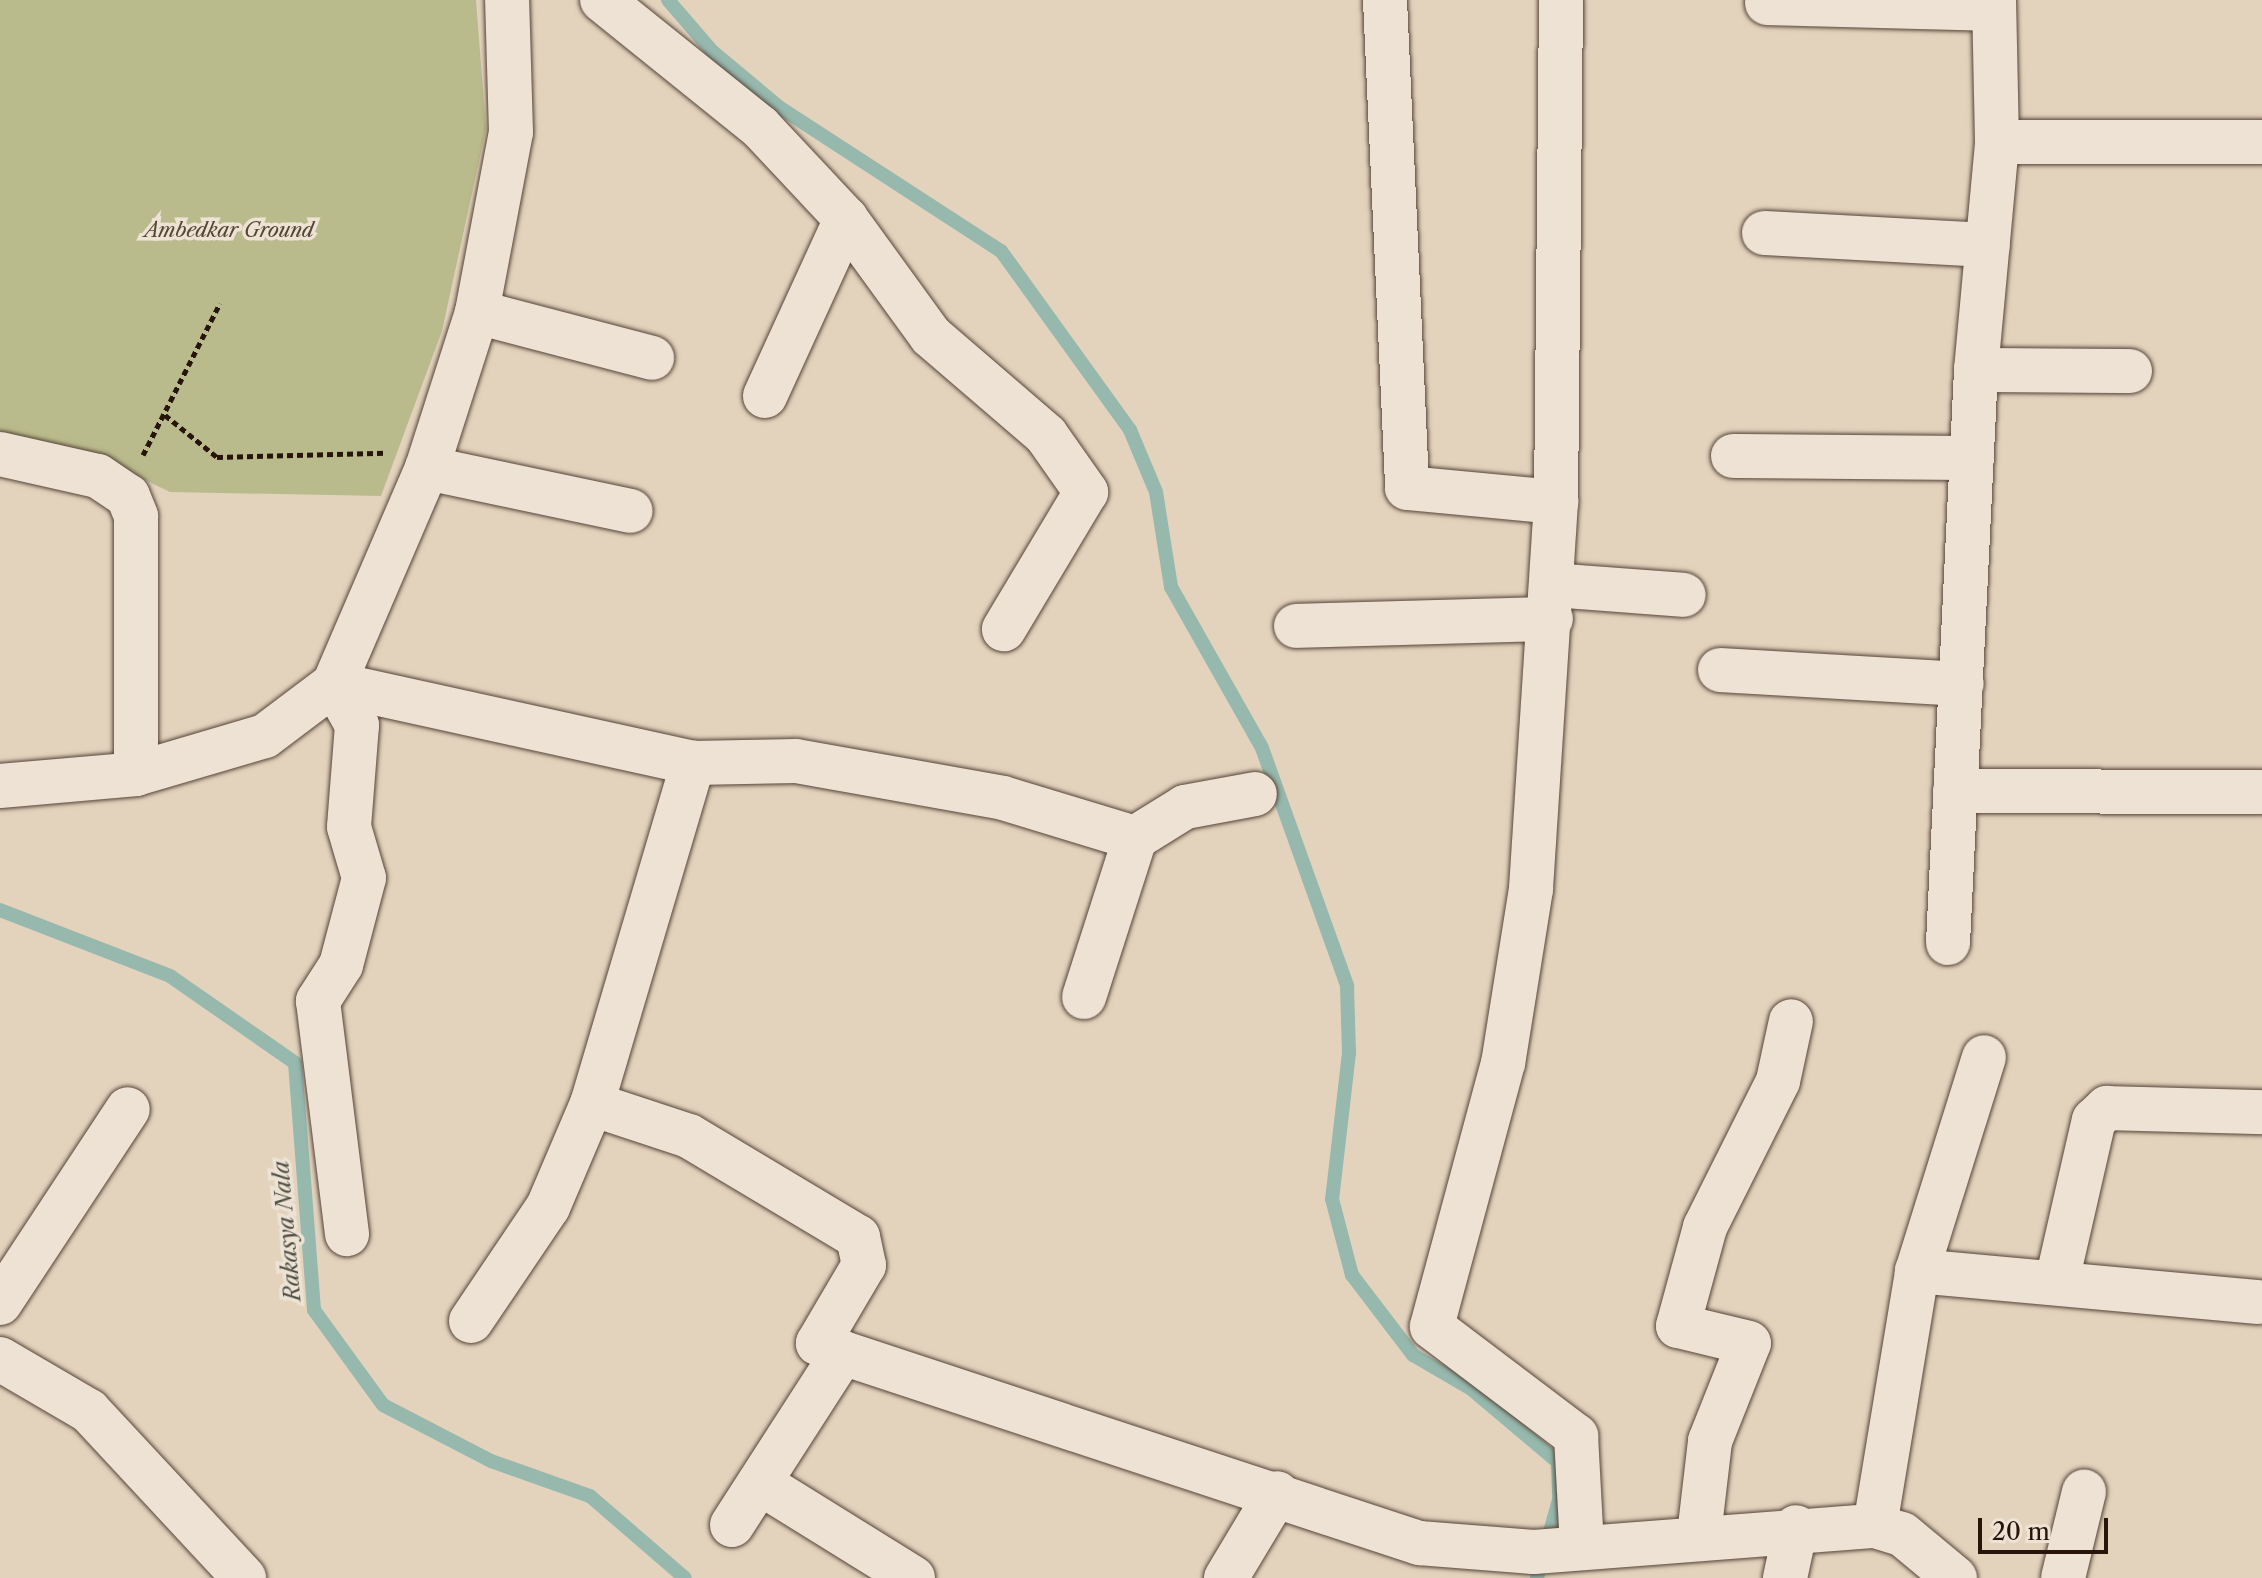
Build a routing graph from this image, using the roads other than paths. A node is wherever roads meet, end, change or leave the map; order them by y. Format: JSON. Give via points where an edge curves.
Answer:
{"nodes":[{"id":1,"x":507,"y":0,"type":"edge"},
{"id":2,"x":602,"y":0,"type":"edge"},
{"id":3,"x":1385,"y":0,"type":"edge"},
{"id":4,"x":1561,"y":0,"type":"edge"},
{"id":5,"x":1767,"y":3,"type":"dead end"},
{"id":6,"x":1994,"y":4,"type":"edge"},
{"id":7,"x":1997,"y":142,"type":"junction"},
{"id":8,"x":2262,"y":142,"type":"edge"},
{"id":9,"x":846,"y":219,"type":"junction"},
{"id":10,"x":1764,"y":233,"type":"dead end"},
{"id":11,"x":1988,"y":245,"type":"junction"},
{"id":12,"x":477,"y":312,"type":"junction"},
{"id":13,"x":652,"y":358,"type":"dead end"},
{"id":14,"x":1976,"y":370,"type":"junction"},
{"id":15,"x":2130,"y":371,"type":"dead end"},
{"id":16,"x":765,"y":396,"type":"dead end"},
{"id":17,"x":0,"y":454,"type":"edge"},
{"id":18,"x":1733,"y":456,"type":"dead end"},
{"id":19,"x":1972,"y":458,"type":"junction"},
{"id":20,"x":429,"y":460,"type":"junction"},
{"id":21,"x":1556,"y":502,"type":"junction"},
{"id":22,"x":631,"y":511,"type":"dead end"},
{"id":23,"x":1684,"y":595,"type":"dead end"},
{"id":24,"x":1552,"y":602,"type":"junction"},
{"id":25,"x":1296,"y":626,"type":"dead end"},
{"id":26,"x":1004,"y":629,"type":"dead end"},
{"id":27,"x":1720,"y":670,"type":"dead end"},
{"id":28,"x":334,"y":684,"type":"junction"},
{"id":29,"x":1962,"y":684,"type":"junction"},
{"id":30,"x":693,"y":763,"type":"junction"},
{"id":31,"x":136,"y":774,"type":"junction"},
{"id":32,"x":0,"y":786,"type":"edge"},
{"id":33,"x":1955,"y":791,"type":"junction"},
{"id":34,"x":2262,"y":792,"type":"edge"},
{"id":35,"x":1255,"y":794,"type":"dead end"},
{"id":36,"x":1135,"y":838,"type":"junction"},
{"id":37,"x":1948,"y":943,"type":"dead end"},
{"id":38,"x":1084,"y":997,"type":"dead end"},
{"id":39,"x":1791,"y":1021,"type":"dead end"},
{"id":40,"x":1984,"y":1057,"type":"dead end"},
{"id":41,"x":592,"y":1104,"type":"junction"},
{"id":42,"x":128,"y":1109,"type":"dead end"},
{"id":43,"x":2262,"y":1112,"type":"edge"},
{"id":44,"x":347,"y":1234,"type":"dead end"},
{"id":45,"x":1917,"y":1271,"type":"junction"},
{"id":46,"x":2057,"y":1281,"type":"junction"},
{"id":47,"x":2259,"y":1302,"type":"dead end"},
{"id":48,"x":0,"y":1303,"type":"edge"},
{"id":49,"x":471,"y":1321,"type":"dead end"},
{"id":50,"x":843,"y":1353,"type":"junction"},
{"id":51,"x":0,"y":1359,"type":"edge"},
{"id":52,"x":760,"y":1483,"type":"junction"},
{"id":53,"x":2084,"y":1492,"type":"dead end"},
{"id":54,"x":1277,"y":1493,"type":"junction"},
{"id":55,"x":732,"y":1525,"type":"dead end"},
{"id":56,"x":1875,"y":1526,"type":"junction"},
{"id":57,"x":1796,"y":1527,"type":"junction"},
{"id":58,"x":1699,"y":1535,"type":"junction"},
{"id":59,"x":1581,"y":1553,"type":"edge"},
{"id":60,"x":1416,"y":1560,"type":"edge"},
{"id":61,"x":244,"y":1578,"type":"edge"},
{"id":62,"x":913,"y":1578,"type":"edge"},
{"id":63,"x":1226,"y":1578,"type":"edge"},
{"id":64,"x":1785,"y":1578,"type":"edge"},
{"id":65,"x":1955,"y":1578,"type":"edge"},
{"id":66,"x":2063,"y":1578,"type":"edge"}],
"edges":[{"from":1,"to":12,"type":"street","via":[[511,132]]},
{"from":2,"to":9,"type":"street","via":[[760,127]]},
{"from":3,"to":21,"type":"street","via":[[1407,488]]},
{"from":4,"to":21,"type":"street"},
{"from":5,"to":6,"type":"street"},
{"from":6,"to":7,"type":"street"},
{"from":7,"to":8,"type":"street"},
{"from":7,"to":11,"type":"street"},
{"from":9,"to":16,"type":"street"},
{"from":9,"to":26,"type":"street","via":[[931,336],[1046,435],[1086,492]]},
{"from":10,"to":11,"type":"street"},
{"from":11,"to":14,"type":"street"},
{"from":12,"to":13,"type":"street"},
{"from":12,"to":20,"type":"street"},
{"from":14,"to":15,"type":"street"},
{"from":14,"to":19,"type":"street"},
{"from":17,"to":31,"type":"street","via":[[98,476],[124,492],[136,516]]},
{"from":18,"to":19,"type":"street"},
{"from":19,"to":29,"type":"street"},
{"from":20,"to":22,"type":"street"},
{"from":20,"to":28,"type":"street"},
{"from":21,"to":24,"type":"street"},
{"from":23,"to":24,"type":"street"},
{"from":24,"to":25,"type":"street"},
{"from":24,"to":59,"type":"street","via":[[1531,889],[1503,1063],[1432,1327],[1576,1436]]},
{"from":27,"to":29,"type":"street"},
{"from":28,"to":30,"type":"street"},
{"from":28,"to":31,"type":"street","via":[[265,736]]},
{"from":28,"to":44,"type":"street","via":[[357,725],[349,827],[364,878],[341,965],[318,1001]]},
{"from":29,"to":33,"type":"street"},
{"from":30,"to":36,"type":"street","via":[[796,761],[1003,798]]},
{"from":30,"to":41,"type":"street"},
{"from":31,"to":32,"type":"street"},
{"from":33,"to":34,"type":"street"},
{"from":33,"to":37,"type":"street"},
{"from":35,"to":36,"type":"street","via":[[1185,807]]},
{"from":36,"to":38,"type":"street"},
{"from":39,"to":58,"type":"street","via":[[1778,1081],[1705,1227],[1678,1326],[1749,1343],[1710,1441]]},
{"from":40,"to":45,"type":"street"},
{"from":41,"to":49,"type":"street","via":[[548,1207]]},
{"from":41,"to":50,"type":"street","via":[[689,1136],[858,1237],[864,1265],[818,1343]]},
{"from":42,"to":48,"type":"street"},
{"from":43,"to":46,"type":"street","via":[[2107,1108],[2094,1120]]},
{"from":45,"to":46,"type":"street"},
{"from":45,"to":56,"type":"street"},
{"from":46,"to":47,"type":"street"},
{"from":50,"to":52,"type":"street"},
{"from":50,"to":54,"type":"street"},
{"from":51,"to":61,"type":"street","via":[[89,1411]]},
{"from":52,"to":55,"type":"street"},
{"from":52,"to":62,"type":"street"},
{"from":53,"to":66,"type":"street"},
{"from":54,"to":60,"type":"street"},
{"from":54,"to":63,"type":"street"},
{"from":56,"to":57,"type":"street"},
{"from":56,"to":65,"type":"street","via":[[1902,1534]]},
{"from":57,"to":58,"type":"street"},
{"from":57,"to":64,"type":"street"},
{"from":58,"to":59,"type":"street"},
{"from":59,"to":60,"type":"street"}]}
